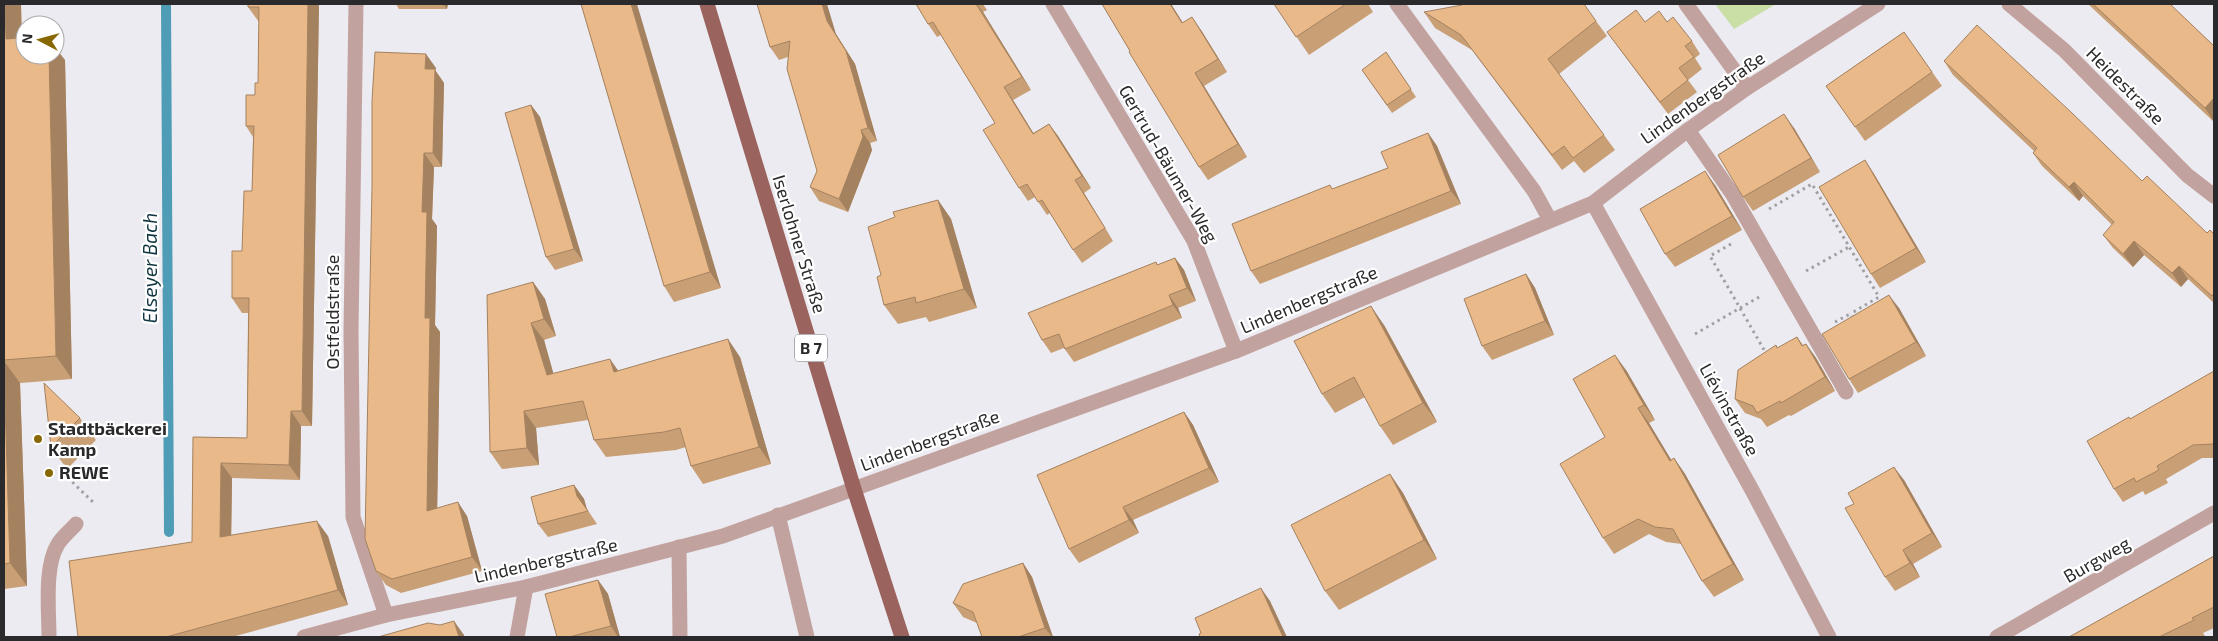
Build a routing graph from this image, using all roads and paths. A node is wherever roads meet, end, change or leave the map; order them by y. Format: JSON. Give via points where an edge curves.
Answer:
{"nodes":[{"id":1,"x":356,"y":4,"type":"edge"},
{"id":2,"x":708,"y":4,"type":"edge"},
{"id":3,"x":1053,"y":4,"type":"edge"},
{"id":4,"x":1397,"y":4,"type":"edge"},
{"id":5,"x":1686,"y":4,"type":"edge"},
{"id":6,"x":1878,"y":4,"type":"edge"},
{"id":7,"x":2009,"y":4,"type":"edge"},
{"id":8,"x":1747,"y":88,"type":"junction"},
{"id":9,"x":1688,"y":130,"type":"junction"},
{"id":10,"x":2214,"y":196,"type":"edge"},
{"id":11,"x":1593,"y":203,"type":"junction"},
{"id":12,"x":1550,"y":220,"type":"junction"},
{"id":13,"x":1748,"y":222,"type":"junction"},
{"id":14,"x":1850,"y":314,"type":"dead end"},
{"id":15,"x":1236,"y":351,"type":"junction"},
{"id":16,"x":1846,"y":392,"type":"edge"},
{"id":17,"x":63,"y":473,"type":"dead end"},
{"id":18,"x":854,"y":489,"type":"junction"},
{"id":19,"x":95,"y":504,"type":"dead end"},
{"id":20,"x":2214,"y":513,"type":"edge"},
{"id":21,"x":778,"y":515,"type":"junction"},
{"id":22,"x":76,"y":524,"type":"dead end"},
{"id":23,"x":679,"y":547,"type":"junction"},
{"id":24,"x":526,"y":587,"type":"junction"},
{"id":25,"x":386,"y":615,"type":"junction"},
{"id":26,"x":49,"y":637,"type":"edge"},
{"id":27,"x":304,"y":637,"type":"edge"},
{"id":28,"x":517,"y":637,"type":"edge"},
{"id":29,"x":680,"y":637,"type":"edge"},
{"id":30,"x":808,"y":637,"type":"edge"},
{"id":31,"x":902,"y":637,"type":"edge"},
{"id":32,"x":1829,"y":637,"type":"edge"},
{"id":33,"x":1997,"y":637,"type":"edge"}],
"edges":[{"from":1,"to":25,"type":"street","name":"Ostfeldstraße","via":[[351,331],[353,517]]},
{"from":2,"to":18,"type":"main road","name":"Iserlohner Straße","number":"B 7"},
{"from":3,"to":15,"type":"street","name":"Gertrud-Bäumer-Weg","via":[[1194,241]]},
{"from":4,"to":12,"type":"street","via":[[1534,191]]},
{"from":5,"to":8,"type":"street"},
{"from":6,"to":8,"type":"street","name":"Lindenbergstraße"},
{"from":7,"to":10,"type":"street","name":"Heidestraße","via":[[2064,50],[2187,175]]},
{"from":8,"to":9,"type":"street","name":"Lindenbergstraße"},
{"from":9,"to":11,"type":"street","name":"Lindenbergstraße"},
{"from":9,"to":13,"type":"street"},
{"from":11,"to":12,"type":"street","name":"Lindenbergstraße"},
{"from":11,"to":32,"type":"street","name":"Liévinstraße","via":[[1752,490]]},
{"from":12,"to":15,"type":"street","name":"Lindenbergstraße"},
{"from":13,"to":14,"type":"path","via":[[1812,184],[1879,297]]},
{"from":13,"to":16,"type":"street"},
{"from":15,"to":18,"type":"street","name":"Lindenbergstraße"},
{"from":17,"to":19,"type":"path"},
{"from":18,"to":21,"type":"street","name":"Lindenbergstraße"},
{"from":18,"to":31,"type":"main road","name":"Iserlohner Straße","number":"B 7"},
{"from":20,"to":33,"type":"street","name":"Burgweg"},
{"from":21,"to":23,"type":"street","name":"Lindenbergstraße","via":[[723,536]]},
{"from":21,"to":30,"type":"street"},
{"from":22,"to":26,"type":"street","via":[[57,544],[50,566]]},
{"from":23,"to":24,"type":"street","name":"Lindenbergstraße"},
{"from":23,"to":29,"type":"street"},
{"from":24,"to":25,"type":"street","name":"Lindenbergstraße"},
{"from":24,"to":28,"type":"street"},
{"from":25,"to":27,"type":"street","name":"Lindenbergstraße"}]}
